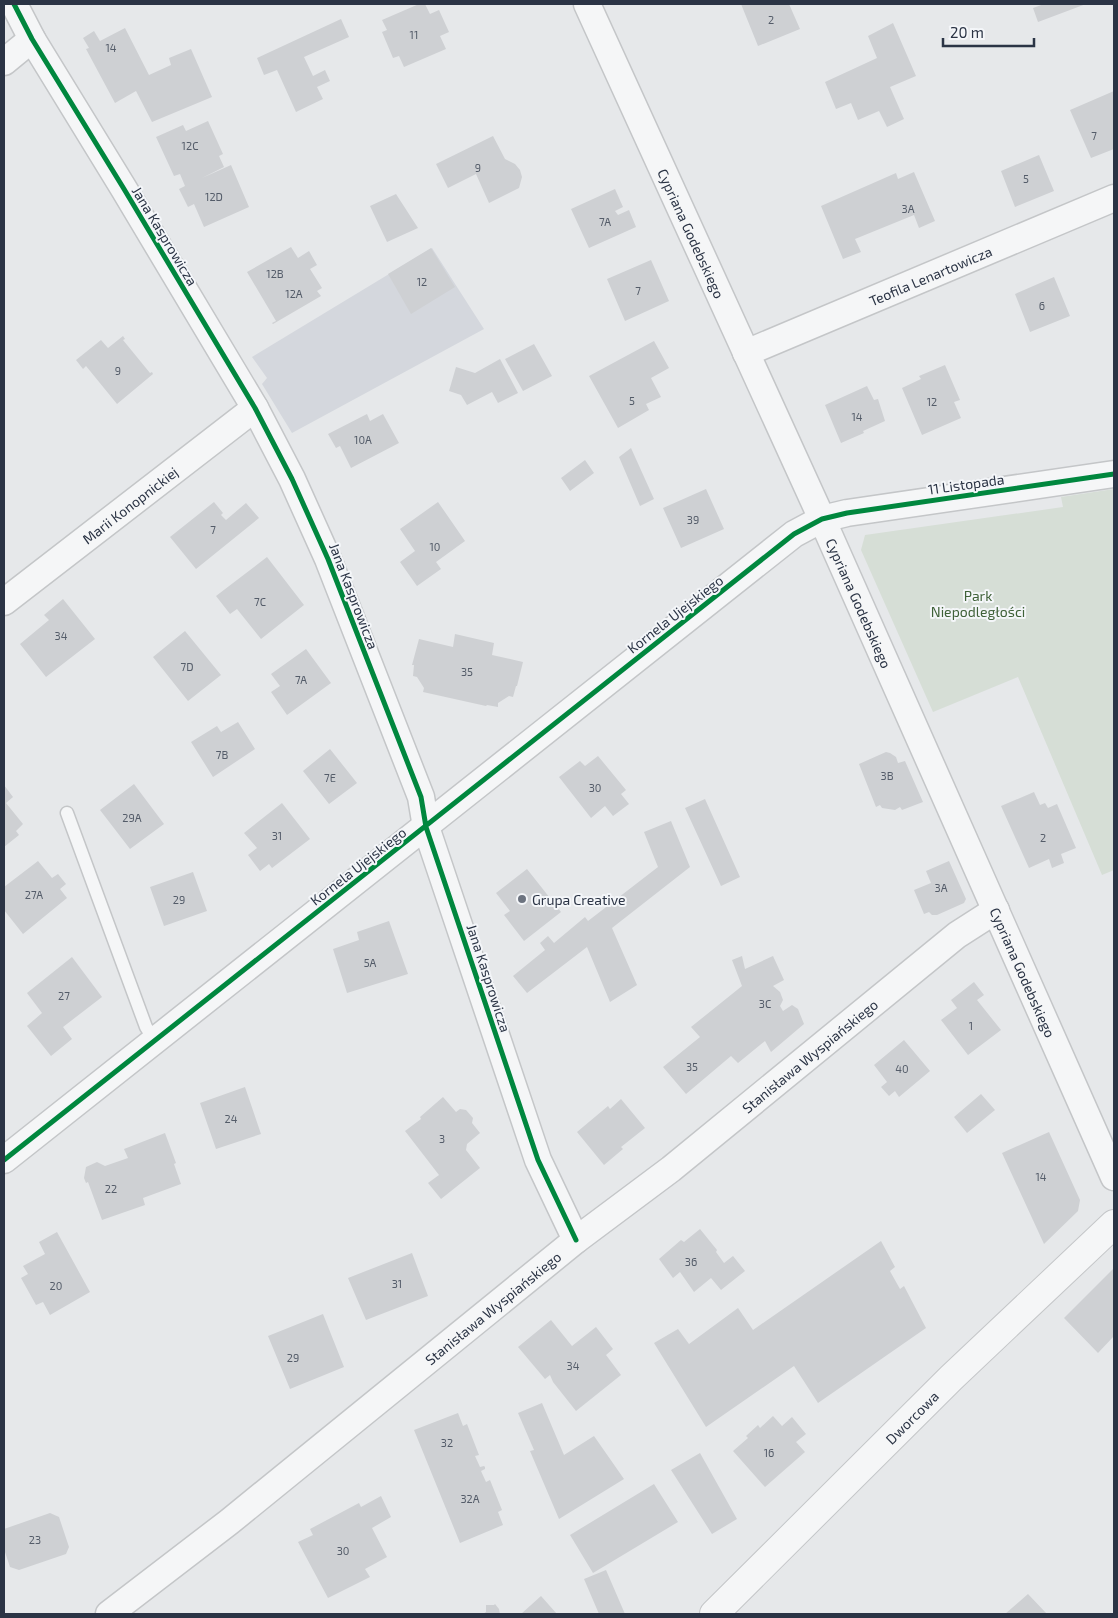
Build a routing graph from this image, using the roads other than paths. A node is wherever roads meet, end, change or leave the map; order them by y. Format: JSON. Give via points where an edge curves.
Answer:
{"nodes":[{"id":1,"x":14,"y":4,"type":"edge"},
{"id":2,"x":590,"y":4,"type":"edge"},
{"id":3,"x":32,"y":40,"type":"junction"},
{"id":4,"x":4,"y":62,"type":"edge"},
{"id":5,"x":1114,"y":198,"type":"edge"},
{"id":6,"x":746,"y":353,"type":"junction"},
{"id":7,"x":254,"y":408,"type":"junction"},
{"id":8,"x":1114,"y":474,"type":"edge"},
{"id":9,"x":822,"y":519,"type":"junction"},
{"id":10,"x":4,"y":602,"type":"edge"},
{"id":11,"x":67,"y":813,"type":"dead end"},
{"id":12,"x":426,"y":827,"type":"junction"},
{"id":13,"x":996,"y":910,"type":"junction"},
{"id":14,"x":155,"y":1041,"type":"junction"},
{"id":15,"x":4,"y":1160,"type":"edge"},
{"id":16,"x":1114,"y":1177,"type":"edge"},
{"id":17,"x":1114,"y":1224,"type":"edge"},
{"id":18,"x":576,"y":1240,"type":"junction"},
{"id":19,"x":109,"y":1614,"type":"edge"},
{"id":20,"x":714,"y":1614,"type":"edge"}],
"edges":[{"from":1,"to":3,"type":"street","name":"Jana Kasprowicza"},
{"from":2,"to":6,"type":"street","name":"Cypriana Godebskiego"},
{"from":3,"to":4,"type":"street"},
{"from":3,"to":7,"type":"street","name":"Jana Kasprowicza"},
{"from":5,"to":6,"type":"street","name":"Teofila Lenartowicza"},
{"from":6,"to":9,"type":"street","name":"Cypriana Godebskiego"},
{"from":7,"to":10,"type":"street","name":"Marii Konopnickiej"},
{"from":7,"to":12,"type":"street","name":"Jana Kasprowicza","via":[[328,559],[421,797]]},
{"from":8,"to":9,"type":"street","name":"11 Listopada"},
{"from":9,"to":12,"type":"street","name":"Kornela Ujejskiego","via":[[794,534]]},
{"from":9,"to":13,"type":"street","name":"Cypriana Godebskiego"},
{"from":11,"to":14,"type":"lane","via":[[146,1027]]},
{"from":12,"to":14,"type":"street","name":"Kornela Ujejskiego"},
{"from":12,"to":18,"type":"street","name":"Jana Kasprowicza","via":[[538,1160]]},
{"from":13,"to":16,"type":"street","name":"Cypriana Godebskiego"},
{"from":13,"to":18,"type":"street","name":"Stanisława Wyspiańskiego","via":[[957,935],[892,986],[671,1170]]},
{"from":14,"to":15,"type":"street","name":"Kornela Ujejskiego"},
{"from":17,"to":20,"type":"street","name":"Dworcowa","via":[[951,1378]]},
{"from":18,"to":19,"type":"street","name":"Stanisława Wyspiańskiego","via":[[229,1522]]}]}
